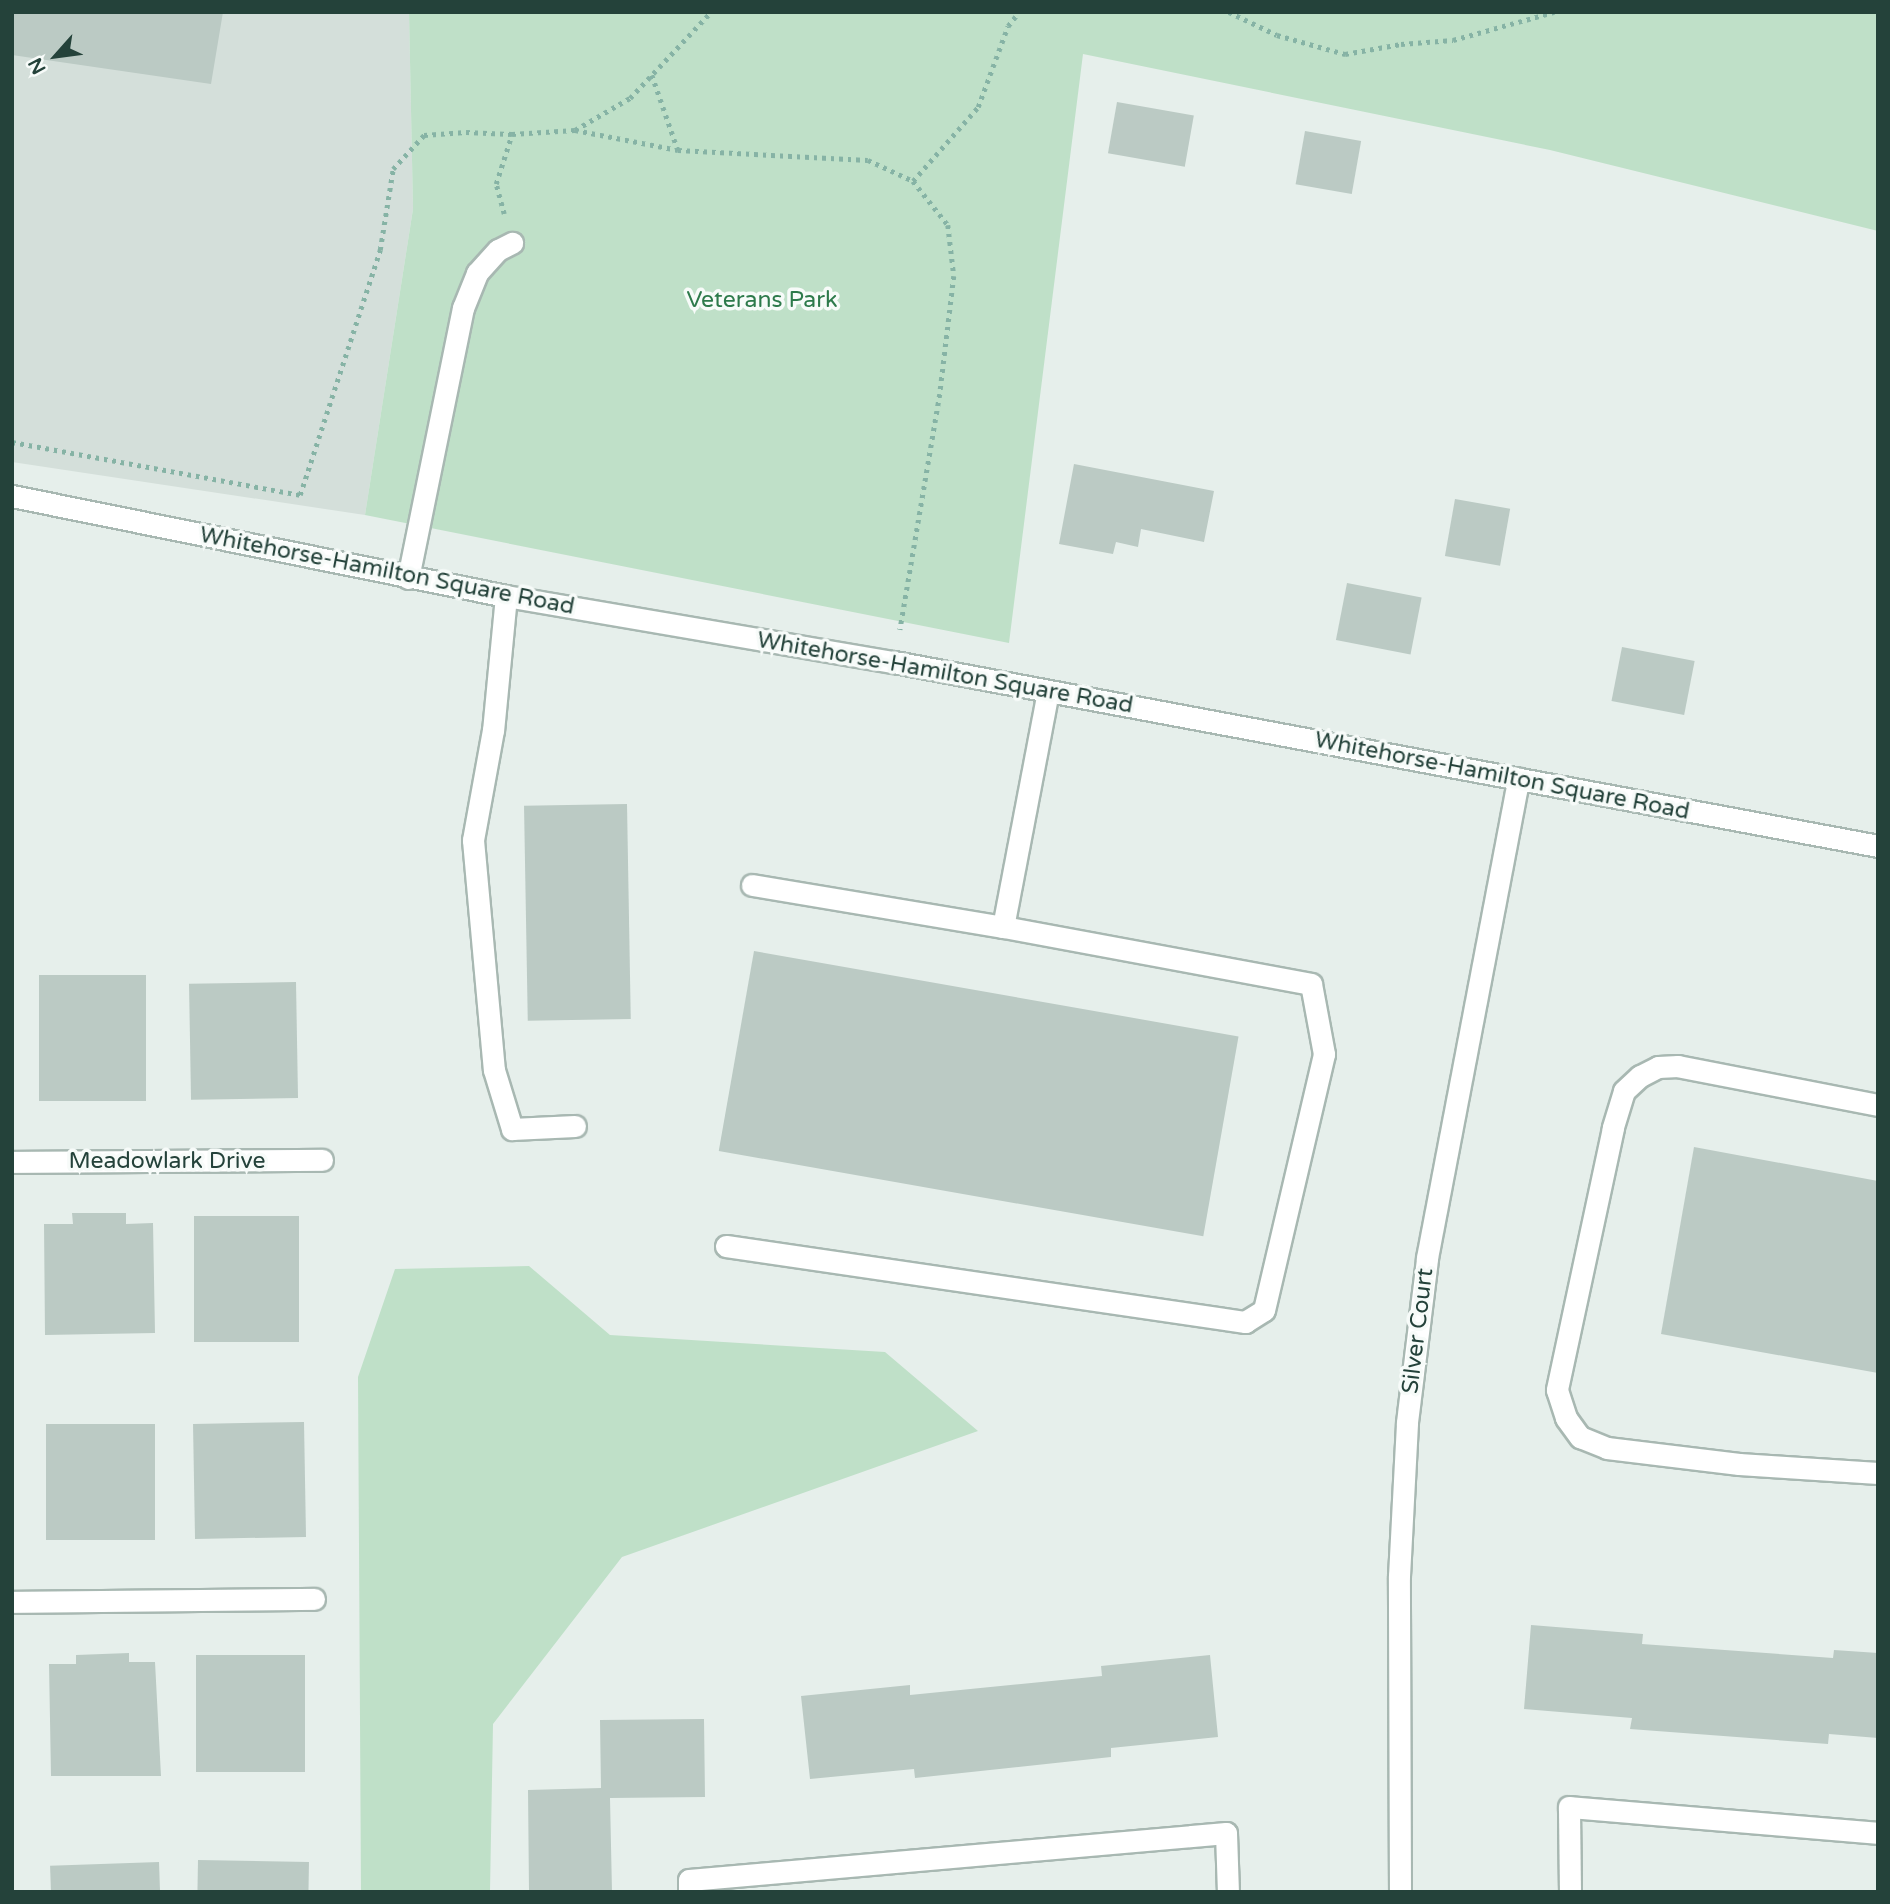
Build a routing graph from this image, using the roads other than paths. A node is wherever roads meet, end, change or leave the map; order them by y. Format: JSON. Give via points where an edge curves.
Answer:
{"nodes":[{"id":1,"x":512,"y":243,"type":"road end"},
{"id":2,"x":12,"y":496,"type":"edge"},
{"id":3,"x":408,"y":578,"type":"junction"},
{"id":4,"x":506,"y":596,"type":"junction"},
{"id":5,"x":1048,"y":691,"type":"junction"},
{"id":6,"x":1518,"y":779,"type":"junction"},
{"id":7,"x":1878,"y":846,"type":"edge"},
{"id":8,"x":752,"y":884,"type":"dead end"},
{"id":9,"x":1003,"y":927,"type":"junction"},
{"id":10,"x":1878,"y":1105,"type":"edge"},
{"id":11,"x":575,"y":1126,"type":"dead end"},
{"id":12,"x":321,"y":1160,"type":"dead end"},
{"id":13,"x":12,"y":1162,"type":"edge"},
{"id":14,"x":726,"y":1246,"type":"dead end"},
{"id":15,"x":1878,"y":1473,"type":"edge"},
{"id":16,"x":314,"y":1599,"type":"dead end"},
{"id":17,"x":12,"y":1602,"type":"edge"},
{"id":18,"x":1878,"y":1833,"type":"edge"},
{"id":19,"x":689,"y":1892,"type":"edge"},
{"id":20,"x":1227,"y":1892,"type":"edge"},
{"id":21,"x":1400,"y":1892,"type":"edge"},
{"id":22,"x":1570,"y":1892,"type":"edge"}],
"edges":[{"from":1,"to":3,"type":"street","via":[[498,250],[477,273],[463,308]]},
{"from":2,"to":3,"type":"street","name":"Whitehorse-Hamilton Square Road"},
{"from":3,"to":4,"type":"street","name":"Whitehorse-Hamilton Square Road"},
{"from":4,"to":5,"type":"street","name":"Whitehorse-Hamilton Square Road"},
{"from":4,"to":11,"type":"street","via":[[493,730],[473,840],[494,1070],[512,1129]]},
{"from":5,"to":6,"type":"street","name":"Whitehorse-Hamilton Square Road"},
{"from":5,"to":9,"type":"street"},
{"from":6,"to":7,"type":"street","name":"Whitehorse-Hamilton Square Road"},
{"from":6,"to":21,"type":"street","name":"Silver Court","via":[[1427,1258],[1408,1422],[1399,1576]]},
{"from":8,"to":9,"type":"street"},
{"from":9,"to":14,"type":"street","via":[[1311,984],[1324,1054],[1264,1310],[1245,1321]]},
{"from":10,"to":15,"type":"street","via":[[1678,1066],[1658,1067],[1640,1076],[1624,1091],[1613,1128],[1557,1390],[1566,1419],[1580,1437],[1607,1448],[1738,1464]]},
{"from":12,"to":13,"type":"street","name":"Meadowlark Drive"},
{"from":16,"to":17,"type":"street"},
{"from":18,"to":22,"type":"street","via":[[1569,1807]]},
{"from":19,"to":20,"type":"street","via":[[689,1880],[1226,1833]]}]}
